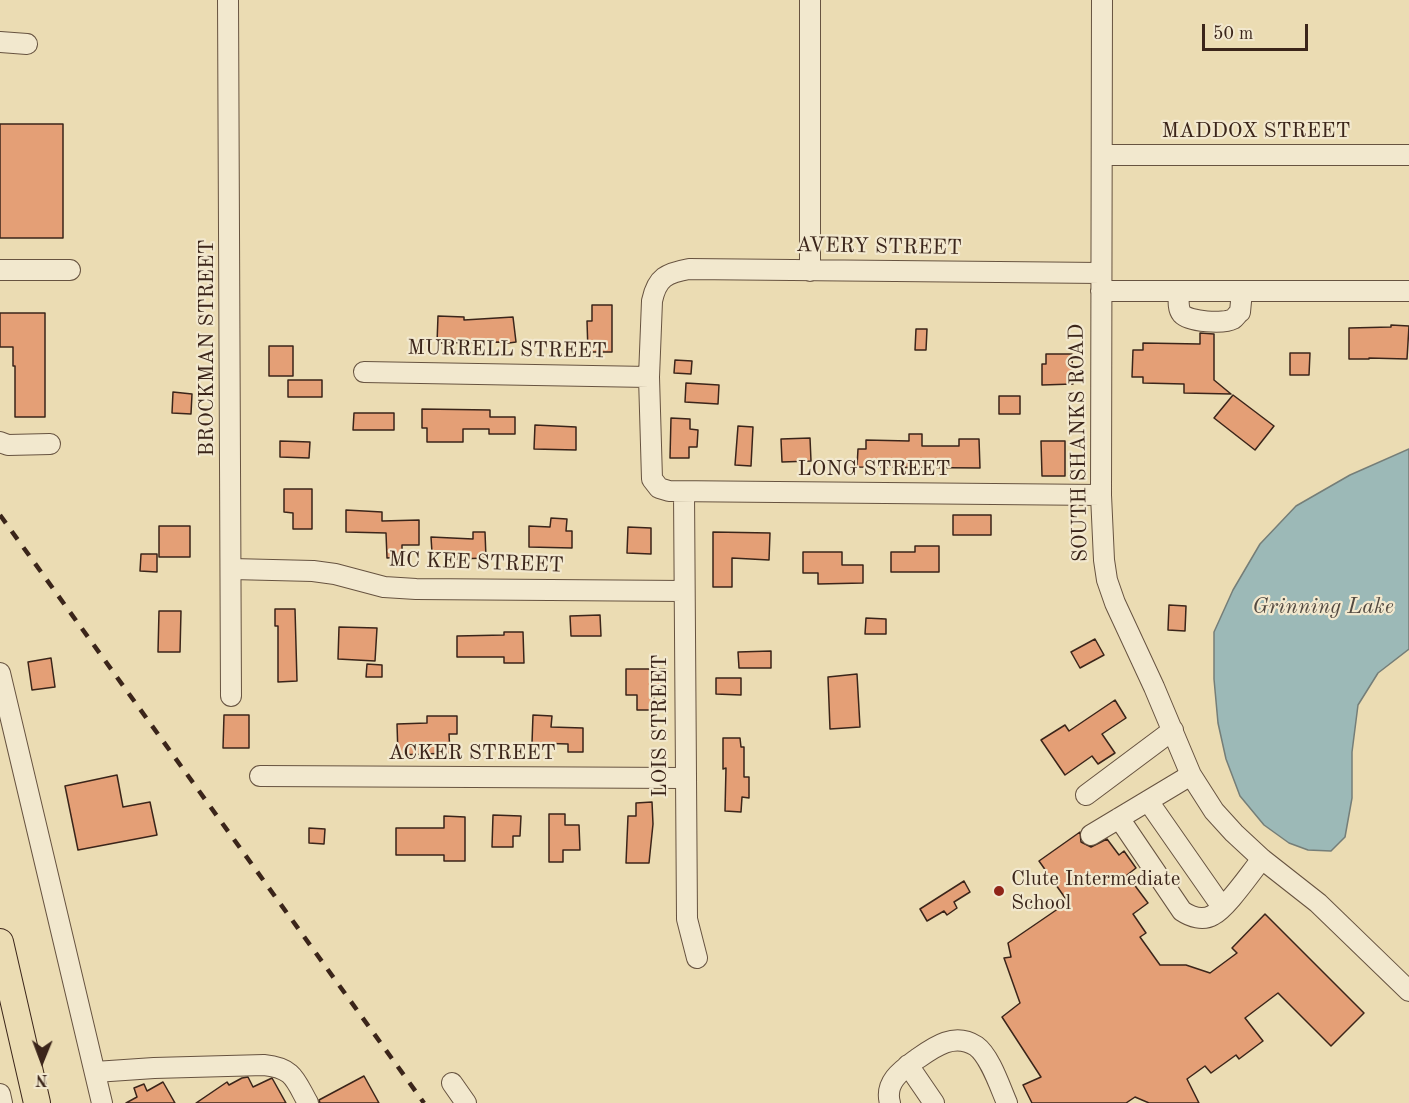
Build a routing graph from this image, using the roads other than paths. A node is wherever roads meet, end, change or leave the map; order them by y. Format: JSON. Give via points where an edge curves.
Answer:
{"nodes":[{"id":1,"x":228,"y":0,"type":"edge"},
{"id":2,"x":810,"y":0,"type":"edge"},
{"id":3,"x":1102,"y":0,"type":"edge"},
{"id":4,"x":0,"y":42,"type":"edge"},
{"id":5,"x":27,"y":44,"type":"dead end"},
{"id":6,"x":1103,"y":155,"type":"junction"},
{"id":7,"x":1409,"y":155,"type":"edge"},
{"id":8,"x":0,"y":270,"type":"edge"},
{"id":9,"x":70,"y":270,"type":"dead end"},
{"id":10,"x":810,"y":271,"type":"junction"},
{"id":11,"x":1101,"y":282,"type":"junction"},
{"id":12,"x":1179,"y":291,"type":"junction"},
{"id":13,"x":1242,"y":291,"type":"junction"},
{"id":14,"x":1409,"y":291,"type":"edge"},
{"id":15,"x":364,"y":372,"type":"dead end"},
{"id":16,"x":649,"y":377,"type":"junction"},
{"id":17,"x":0,"y":442,"type":"edge"},
{"id":18,"x":50,"y":444,"type":"dead end"},
{"id":19,"x":684,"y":492,"type":"junction"},
{"id":20,"x":1101,"y":495,"type":"junction"},
{"id":21,"x":232,"y":569,"type":"junction"},
{"id":22,"x":684,"y":591,"type":"junction"},
{"id":23,"x":0,"y":673,"type":"edge"},
{"id":24,"x":231,"y":696,"type":"dead end"},
{"id":25,"x":1173,"y":730,"type":"junction"},
{"id":26,"x":1191,"y":775,"type":"junction"},
{"id":27,"x":260,"y":776,"type":"dead end"},
{"id":28,"x":684,"y":778,"type":"junction"},
{"id":29,"x":1086,"y":795,"type":"dead end"},
{"id":30,"x":1148,"y":801,"type":"junction"},
{"id":31,"x":1119,"y":818,"type":"junction"},
{"id":32,"x":1091,"y":835,"type":"dead end"},
{"id":33,"x":1262,"y":859,"type":"junction"},
{"id":34,"x":1222,"y":908,"type":"junction"},
{"id":35,"x":0,"y":942,"type":"edge"},
{"id":36,"x":697,"y":958,"type":"dead end"},
{"id":37,"x":1409,"y":991,"type":"edge"},
{"id":38,"x":908,"y":1065,"type":"junction"},
{"id":39,"x":95,"y":1072,"type":"junction"},
{"id":40,"x":452,"y":1083,"type":"dead end"},
{"id":41,"x":0,"y":1094,"type":"edge"},
{"id":42,"x":2,"y":1103,"type":"edge"},
{"id":43,"x":37,"y":1103,"type":"edge"},
{"id":44,"x":102,"y":1103,"type":"edge"},
{"id":45,"x":309,"y":1103,"type":"edge"},
{"id":46,"x":466,"y":1103,"type":"edge"},
{"id":47,"x":890,"y":1103,"type":"edge"},
{"id":48,"x":934,"y":1103,"type":"edge"},
{"id":49,"x":1007,"y":1103,"type":"edge"}],
"edges":[{"from":1,"to":21,"type":"street","name":"BROCKMAN STREET"},
{"from":2,"to":10,"type":"street"},
{"from":3,"to":6,"type":"street","name":"SOUTH SHANKS ROAD"},
{"from":4,"to":5,"type":"street"},
{"from":6,"to":7,"type":"street","name":"MADDOX STREET"},
{"from":6,"to":11,"type":"street","name":"SOUTH SHANKS ROAD"},
{"from":8,"to":9,"type":"street"},
{"from":10,"to":11,"type":"street","name":"AVERY STREET"},
{"from":10,"to":16,"type":"street","name":"AVERY STREET","via":[[689,269],[670,273],[654,291]]},
{"from":11,"to":12,"type":"street","name":"AVERY STREET"},
{"from":11,"to":20,"type":"street","name":"SOUTH SHANKS ROAD"},
{"from":12,"to":13,"type":"street","name":"AVERY STREET"},
{"from":12,"to":13,"type":"street","via":[[1182,314],[1190,319],[1222,321],[1232,320],[1240,312]]},
{"from":13,"to":14,"type":"street","name":"AVERY STREET"},
{"from":15,"to":16,"type":"street","name":"MURRELL STREET"},
{"from":16,"to":19,"type":"street","name":"LONG STREET","via":[[652,478],[659,488]]},
{"from":17,"to":18,"type":"street"},
{"from":19,"to":20,"type":"street","name":"LONG STREET"},
{"from":19,"to":22,"type":"street","name":"LOIS STREET"},
{"from":20,"to":25,"type":"street","name":"SOUTH SHANKS ROAD","via":[[1107,580]]},
{"from":21,"to":22,"type":"street","name":"MC KEE STREET","via":[[335,574],[416,589]]},
{"from":21,"to":24,"type":"street","name":"BROCKMAN STREET"},
{"from":22,"to":28,"type":"street","name":"LOIS STREET"},
{"from":23,"to":39,"type":"street"},
{"from":25,"to":26,"type":"street","name":"SOUTH SHANKS ROAD"},
{"from":25,"to":29,"type":"street"},
{"from":26,"to":30,"type":"street"},
{"from":26,"to":33,"type":"street","name":"SOUTH SHANKS ROAD","via":[[1214,811]]},
{"from":27,"to":28,"type":"street","name":"ACKER STREET"},
{"from":28,"to":36,"type":"street","name":"LOIS STREET","via":[[687,918]]},
{"from":30,"to":31,"type":"street"},
{"from":30,"to":34,"type":"street"},
{"from":31,"to":32,"type":"street"},
{"from":31,"to":34,"type":"street","via":[[1182,910],[1203,918]]},
{"from":33,"to":34,"type":"street"},
{"from":33,"to":37,"type":"street","name":"SOUTH SHANKS ROAD","via":[[1318,903]]},
{"from":35,"to":43,"type":"main road"},
{"from":38,"to":47,"type":"street","via":[[894,1078],[888,1092]]},
{"from":38,"to":48,"type":"street"},
{"from":38,"to":49,"type":"street","via":[[938,1044],[969,1043],[985,1056]]},
{"from":39,"to":44,"type":"street"},
{"from":39,"to":45,"type":"street","via":[[276,1066],[289,1072]]},
{"from":40,"to":46,"type":"street"},
{"from":41,"to":42,"type":"street"}]}
